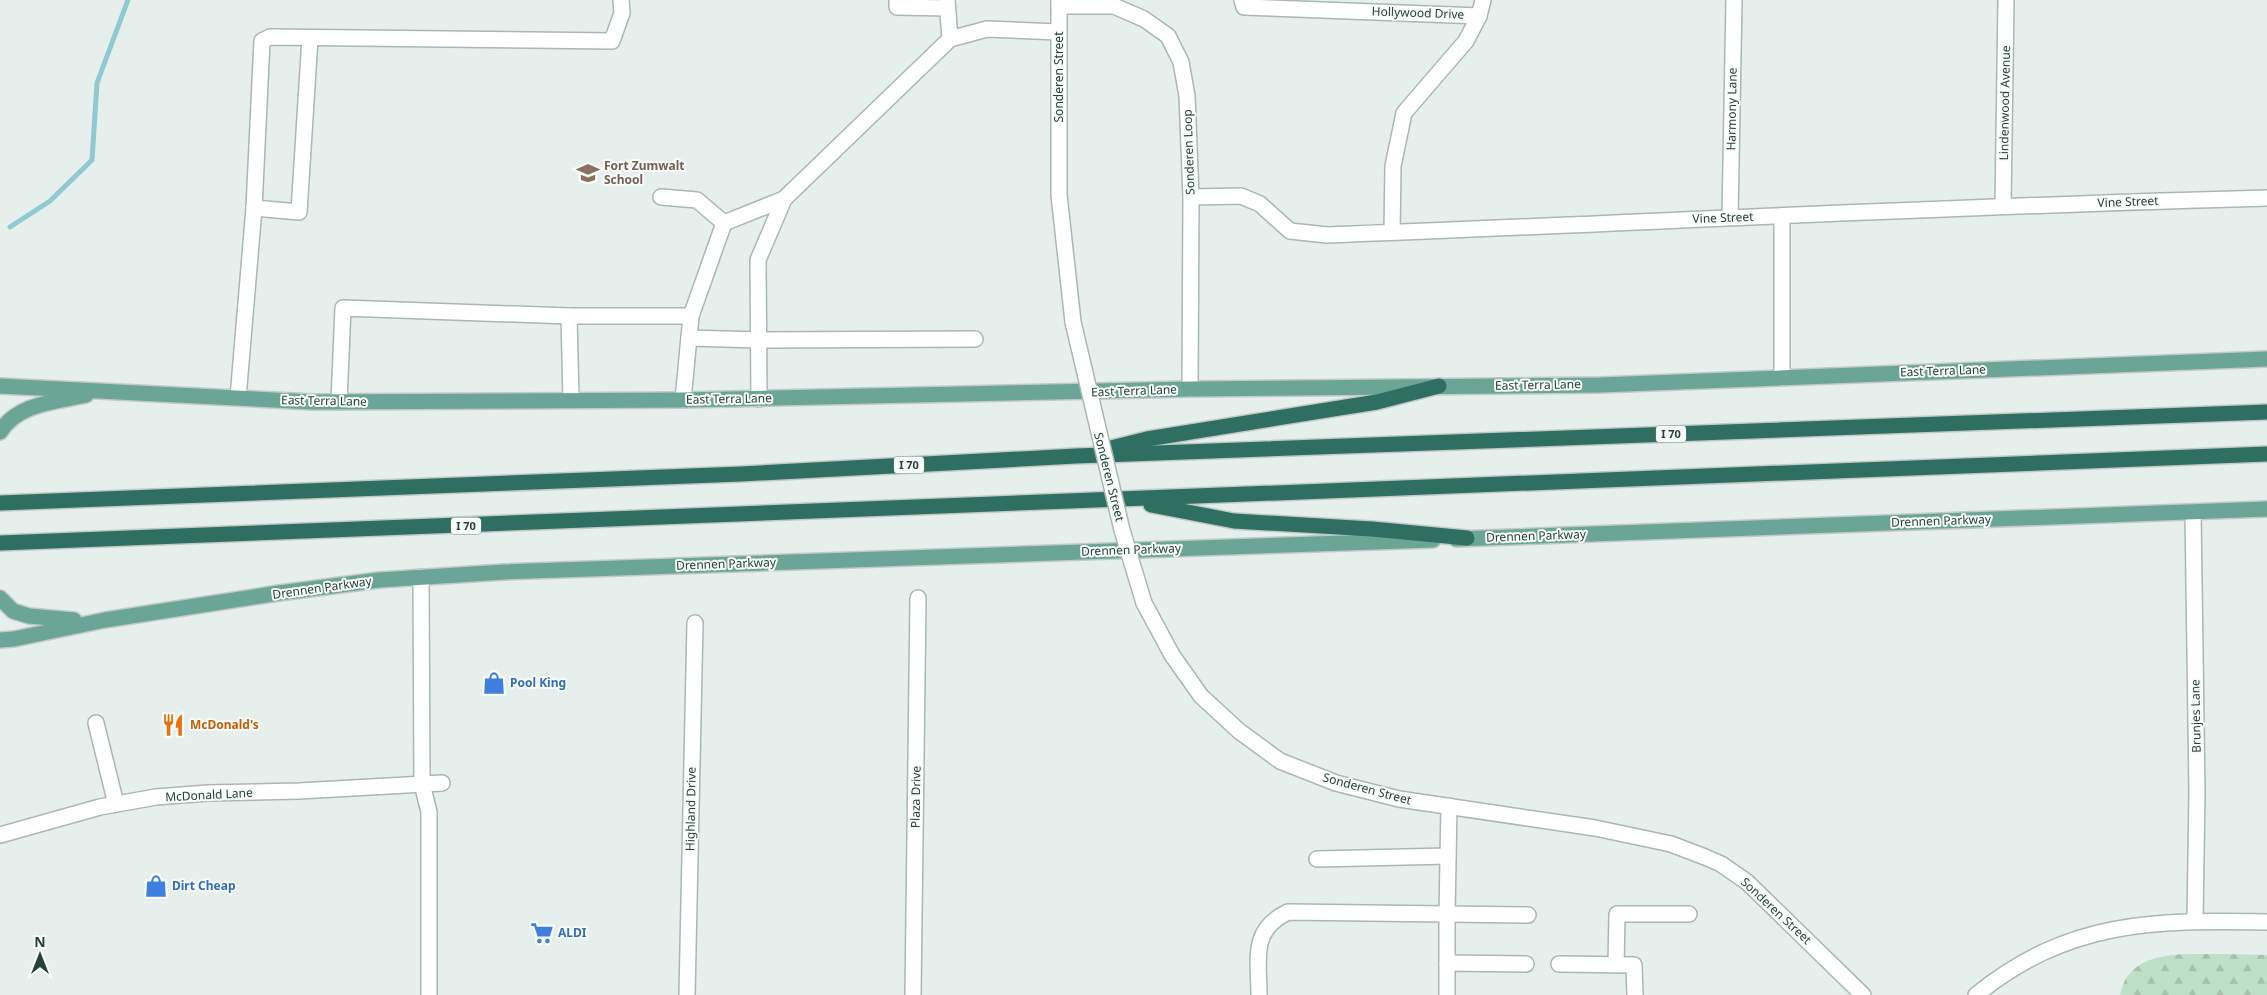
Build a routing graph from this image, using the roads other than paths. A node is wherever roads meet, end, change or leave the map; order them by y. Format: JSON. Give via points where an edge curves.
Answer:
{"nodes":[{"id":1,"x":621,"y":0,"type":"edge"},
{"id":2,"x":897,"y":0,"type":"edge"},
{"id":3,"x":1242,"y":0,"type":"edge"},
{"id":4,"x":1483,"y":0,"type":"edge"},
{"id":5,"x":1734,"y":0,"type":"edge"},
{"id":6,"x":2006,"y":0,"type":"edge"},
{"id":7,"x":1059,"y":3,"type":"edge"},
{"id":8,"x":947,"y":4,"type":"edge"},
{"id":9,"x":1479,"y":16,"type":"junction"},
{"id":10,"x":1058,"y":32,"type":"junction"},
{"id":11,"x":310,"y":38,"type":"junction"},
{"id":12,"x":950,"y":39,"type":"junction"},
{"id":13,"x":661,"y":197,"type":"dead end"},
{"id":14,"x":1191,"y":197,"type":"junction"},
{"id":15,"x":2267,"y":198,"type":"edge"},
{"id":16,"x":784,"y":199,"type":"junction"},
{"id":17,"x":2003,"y":205,"type":"junction"},
{"id":18,"x":254,"y":208,"type":"junction"},
{"id":19,"x":1782,"y":216,"type":"junction"},
{"id":20,"x":1730,"y":217,"type":"junction"},
{"id":21,"x":724,"y":222,"type":"junction"},
{"id":22,"x":1392,"y":232,"type":"junction"},
{"id":23,"x":569,"y":316,"type":"junction"},
{"id":24,"x":691,"y":316,"type":"junction"},
{"id":25,"x":689,"y":338,"type":"junction"},
{"id":26,"x":975,"y":339,"type":"dead end"},
{"id":27,"x":759,"y":340,"type":"junction"},
{"id":28,"x":2267,"y":359,"type":"edge"},
{"id":29,"x":1782,"y":378,"type":"junction"},
{"id":30,"x":0,"y":386,"type":"edge"},
{"id":31,"x":1439,"y":386,"type":"junction"},
{"id":32,"x":108,"y":390,"type":"junction"},
{"id":33,"x":1190,"y":390,"type":"junction"},
{"id":34,"x":238,"y":398,"type":"junction"},
{"id":35,"x":759,"y":399,"type":"junction"},
{"id":36,"x":572,"y":400,"type":"junction"},
{"id":37,"x":683,"y":400,"type":"junction"},
{"id":38,"x":339,"y":402,"type":"junction"},
{"id":39,"x":2267,"y":412,"type":"edge"},
{"id":40,"x":0,"y":432,"type":"edge"},
{"id":41,"x":2267,"y":454,"type":"edge"},
{"id":42,"x":1076,"y":456,"type":"junction"},
{"id":43,"x":1127,"y":500,"type":"junction"},
{"id":44,"x":6,"y":502,"type":"edge"},
{"id":45,"x":2267,"y":510,"type":"edge"},
{"id":46,"x":2194,"y":512,"type":"junction"},
{"id":47,"x":1467,"y":538,"type":"junction"},
{"id":48,"x":5,"y":543,"type":"edge"},
{"id":49,"x":421,"y":577,"type":"junction"},
{"id":50,"x":0,"y":598,"type":"edge"},
{"id":51,"x":918,"y":598,"type":"dead end"},
{"id":52,"x":105,"y":620,"type":"junction"},
{"id":53,"x":695,"y":623,"type":"dead end"},
{"id":54,"x":7,"y":640,"type":"edge"},
{"id":55,"x":0,"y":652,"type":"edge"},
{"id":56,"x":96,"y":723,"type":"dead end"},
{"id":57,"x":442,"y":783,"type":"dead end"},
{"id":58,"x":422,"y":784,"type":"junction"},
{"id":59,"x":116,"y":804,"type":"junction"},
{"id":60,"x":1449,"y":806,"type":"junction"},
{"id":61,"x":0,"y":835,"type":"edge"},
{"id":62,"x":1448,"y":856,"type":"junction"},
{"id":63,"x":1317,"y":858,"type":"dead end"},
{"id":64,"x":1447,"y":914,"type":"junction"},
{"id":65,"x":1689,"y":914,"type":"dead end"},
{"id":66,"x":1528,"y":915,"type":"dead end"},
{"id":67,"x":2195,"y":920,"type":"junction"},
{"id":68,"x":2267,"y":922,"type":"edge"},
{"id":69,"x":1447,"y":963,"type":"junction"},
{"id":70,"x":1526,"y":964,"type":"dead end"},
{"id":71,"x":1559,"y":964,"type":"dead end"},
{"id":72,"x":1616,"y":965,"type":"junction"},
{"id":73,"x":429,"y":995,"type":"edge"},
{"id":74,"x":688,"y":995,"type":"edge"},
{"id":75,"x":913,"y":995,"type":"edge"},
{"id":76,"x":1259,"y":995,"type":"edge"},
{"id":77,"x":1447,"y":995,"type":"edge"},
{"id":78,"x":1635,"y":995,"type":"edge"},
{"id":79,"x":1863,"y":995,"type":"edge"},
{"id":80,"x":1976,"y":995,"type":"edge"}],
"edges":[{"from":1,"to":11,"type":"street","via":[[622,12],[612,41]]},
{"from":2,"to":8,"type":"street","via":[[897,7]]},
{"from":3,"to":9,"type":"street","name":"Hollywood Drive","via":[[1244,7]]},
{"from":4,"to":9,"type":"street","name":"Hollywood Drive"},
{"from":5,"to":20,"type":"street","name":"Harmony Lane"},
{"from":6,"to":17,"type":"street","name":"Lindenwood Avenue"},
{"from":7,"to":10,"type":"street","name":"Sonderen Street"},
{"from":7,"to":14,"type":"street","name":"Sonderen Loop","via":[[1114,6],[1144,18],[1168,36],[1181,62],[1187,96]]},
{"from":8,"to":12,"type":"street"},
{"from":9,"to":22,"type":"street","name":"Hollywood Drive","via":[[1466,41],[1404,113],[1393,166]]},
{"from":10,"to":12,"type":"street","via":[[988,29]]},
{"from":10,"to":60,"type":"street","name":"Sonderen Street","bridge":true,"via":[[1059,195],[1073,322],[1120,520],[1144,603],[1172,655],[1201,696],[1239,732],[1280,761],[1336,783],[1398,800]]},
{"from":11,"to":18,"type":"street","via":[[270,37],[262,41]]},
{"from":11,"to":18,"type":"street","via":[[298,212]]},
{"from":12,"to":16,"type":"street"},
{"from":13,"to":21,"type":"street","via":[[698,200]]},
{"from":14,"to":22,"type":"street","name":"Vine Street","via":[[1241,196],[1260,204],[1290,230],[1327,235]]},
{"from":14,"to":33,"type":"street","name":"Sonderen Loop"},
{"from":15,"to":17,"type":"street","name":"Vine Street"},
{"from":16,"to":21,"type":"street"},
{"from":16,"to":27,"type":"street","via":[[758,260]]},
{"from":17,"to":19,"type":"street","name":"Vine Street"},
{"from":18,"to":34,"type":"street"},
{"from":19,"to":20,"type":"street","name":"Vine Street"},
{"from":19,"to":29,"type":"street"},
{"from":20,"to":22,"type":"street","name":"Vine Street"},
{"from":21,"to":24,"type":"street"},
{"from":23,"to":24,"type":"street"},
{"from":23,"to":36,"type":"street"},
{"from":23,"to":38,"type":"street","via":[[343,308]]},
{"from":24,"to":25,"type":"street"},
{"from":25,"to":27,"type":"street"},
{"from":25,"to":37,"type":"street"},
{"from":26,"to":27,"type":"street"},
{"from":27,"to":35,"type":"street"},
{"from":28,"to":29,"type":"main road","name":"East Terra Lane"},
{"from":29,"to":31,"type":"main road","name":"East Terra Lane","via":[[1600,385]]},
{"from":30,"to":32,"type":"main road","name":"East Terra Lane"},
{"from":31,"to":33,"type":"main road","name":"East Terra Lane"},
{"from":31,"to":42,"type":"highway","via":[[1377,402],[1147,438]]},
{"from":32,"to":34,"type":"main road","name":"East Terra Lane"},
{"from":32,"to":40,"type":"main road","via":[[21,411],[7,421]]},
{"from":33,"to":35,"type":"main road","name":"East Terra Lane"},
{"from":34,"to":38,"type":"main road","name":"East Terra Lane"},
{"from":35,"to":37,"type":"main road","name":"East Terra Lane"},
{"from":36,"to":37,"type":"main road","name":"East Terra Lane"},
{"from":36,"to":38,"type":"main road","name":"East Terra Lane"},
{"from":39,"to":42,"type":"highway","number":"I 70"},
{"from":41,"to":43,"type":"highway","number":"I 70"},
{"from":42,"to":44,"type":"highway","number":"I 70","via":[[742,474]]},
{"from":43,"to":47,"type":"highway","via":[[1234,521]]},
{"from":43,"to":48,"type":"highway","number":"I 70"},
{"from":45,"to":46,"type":"main road","name":"Drennen Parkway"},
{"from":46,"to":47,"type":"main road","name":"Drennen Parkway"},
{"from":46,"to":67,"type":"street","name":"Brunjes Lane"},
{"from":47,"to":49,"type":"main road","name":"Drennen Parkway"},
{"from":49,"to":52,"type":"main road","name":"Drennen Parkway","via":[[279,593]]},
{"from":49,"to":58,"type":"street"},
{"from":50,"to":52,"type":"main road","via":[[13,611],[29,616]]},
{"from":51,"to":75,"type":"street","name":"Plaza Drive"},
{"from":52,"to":54,"type":"main road","name":"Drennen Parkway"},
{"from":53,"to":74,"type":"street","name":"Highland Drive"},
{"from":54,"to":55,"type":"main road"},
{"from":56,"to":59,"type":"street"},
{"from":57,"to":58,"type":"street","name":"McDonald Lane"},
{"from":58,"to":59,"type":"street","name":"McDonald Lane","via":[[208,793]]},
{"from":58,"to":73,"type":"street","via":[[429,812]]},
{"from":59,"to":61,"type":"street","name":"McDonald Lane"},
{"from":60,"to":62,"type":"street"},
{"from":60,"to":79,"type":"street","name":"Sonderen Street","via":[[1643,838],[1671,844],[1721,864],[1747,882]]},
{"from":62,"to":63,"type":"street"},
{"from":62,"to":64,"type":"street"},
{"from":64,"to":66,"type":"street"},
{"from":64,"to":69,"type":"street"},
{"from":64,"to":76,"type":"street","via":[[1288,912],[1275,918],[1263,930],[1259,944]]},
{"from":65,"to":72,"type":"street","via":[[1617,914]]},
{"from":67,"to":68,"type":"street"},
{"from":67,"to":80,"type":"street","via":[[2103,931],[2050,948],[1996,979]]},
{"from":69,"to":70,"type":"street"},
{"from":69,"to":77,"type":"street"},
{"from":71,"to":72,"type":"street"},
{"from":72,"to":78,"type":"street","via":[[1634,965]]}]}
